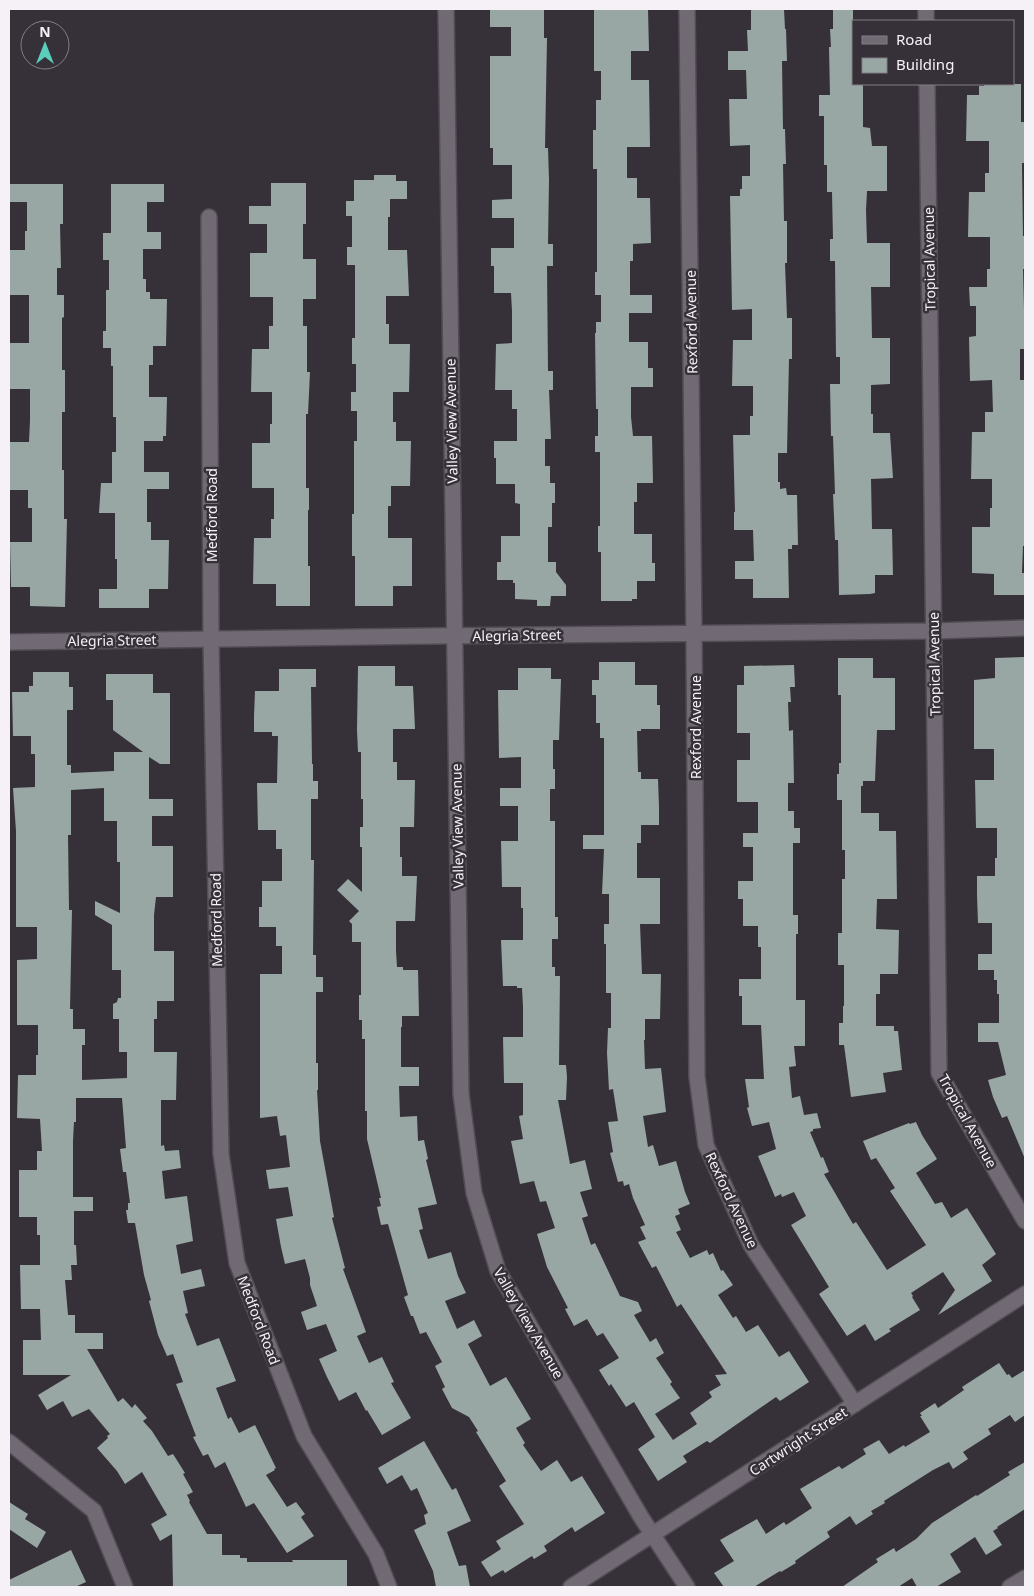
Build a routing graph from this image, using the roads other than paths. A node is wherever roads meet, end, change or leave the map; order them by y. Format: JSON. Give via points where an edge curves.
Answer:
{"nodes":[{"id":1,"x":446,"y":9,"type":"edge"},
{"id":2,"x":687,"y":9,"type":"edge"},
{"id":3,"x":926,"y":85,"type":"edge"},
{"id":4,"x":209,"y":217,"type":"dead end"},
{"id":5,"x":1025,"y":628,"type":"edge"},
{"id":6,"x":933,"y":631,"type":"junction"},
{"id":7,"x":694,"y":633,"type":"junction"},
{"id":8,"x":454,"y":636,"type":"junction"},
{"id":9,"x":211,"y":639,"type":"junction"},
{"id":10,"x":9,"y":642,"type":"edge"},
{"id":11,"x":1025,"y":1221,"type":"edge"},
{"id":12,"x":1025,"y":1294,"type":"edge"},
{"id":13,"x":855,"y":1404,"type":"junction"},
{"id":14,"x":9,"y":1442,"type":"edge"},
{"id":15,"x":653,"y":1535,"type":"junction"},
{"id":16,"x":1025,"y":1578,"type":"edge"},
{"id":17,"x":125,"y":1587,"type":"edge"},
{"id":18,"x":389,"y":1587,"type":"edge"},
{"id":19,"x":571,"y":1587,"type":"edge"},
{"id":20,"x":687,"y":1587,"type":"edge"},
{"id":21,"x":1010,"y":1587,"type":"edge"}],
"edges":[{"from":1,"to":8,"type":"street","name":"Valley View Avenue"},
{"from":2,"to":7,"type":"street","name":"Rexford Avenue"},
{"from":3,"to":6,"type":"street","name":"Tropical Avenue"},
{"from":4,"to":9,"type":"street","name":"Medford Road"},
{"from":5,"to":6,"type":"street","name":"Alegria Street"},
{"from":6,"to":7,"type":"street","name":"Alegria Street"},
{"from":6,"to":11,"type":"street","name":"Tropical Avenue","via":[[939,1073]]},
{"from":7,"to":8,"type":"street","name":"Alegria Street"},
{"from":7,"to":13,"type":"street","name":"Rexford Avenue","via":[[697,1077],[706,1145],[751,1245]]},
{"from":8,"to":9,"type":"street","name":"Alegria Street"},
{"from":8,"to":15,"type":"street","name":"Valley View Avenue","via":[[461,1094],[474,1192],[498,1271]]},
{"from":9,"to":10,"type":"street","name":"Alegria Street"},
{"from":9,"to":18,"type":"street","name":"Medford Road","via":[[220,1154],[237,1263],[304,1436],[376,1554]]},
{"from":12,"to":13,"type":"street","name":"Cartwright Street"},
{"from":13,"to":15,"type":"street","name":"Cartwright Street"},
{"from":14,"to":17,"type":"street","via":[[94,1511]]},
{"from":15,"to":19,"type":"street","name":"Cartwright Street"},
{"from":15,"to":20,"type":"street","name":"Valley View Avenue"},
{"from":16,"to":21,"type":"street"}]}
